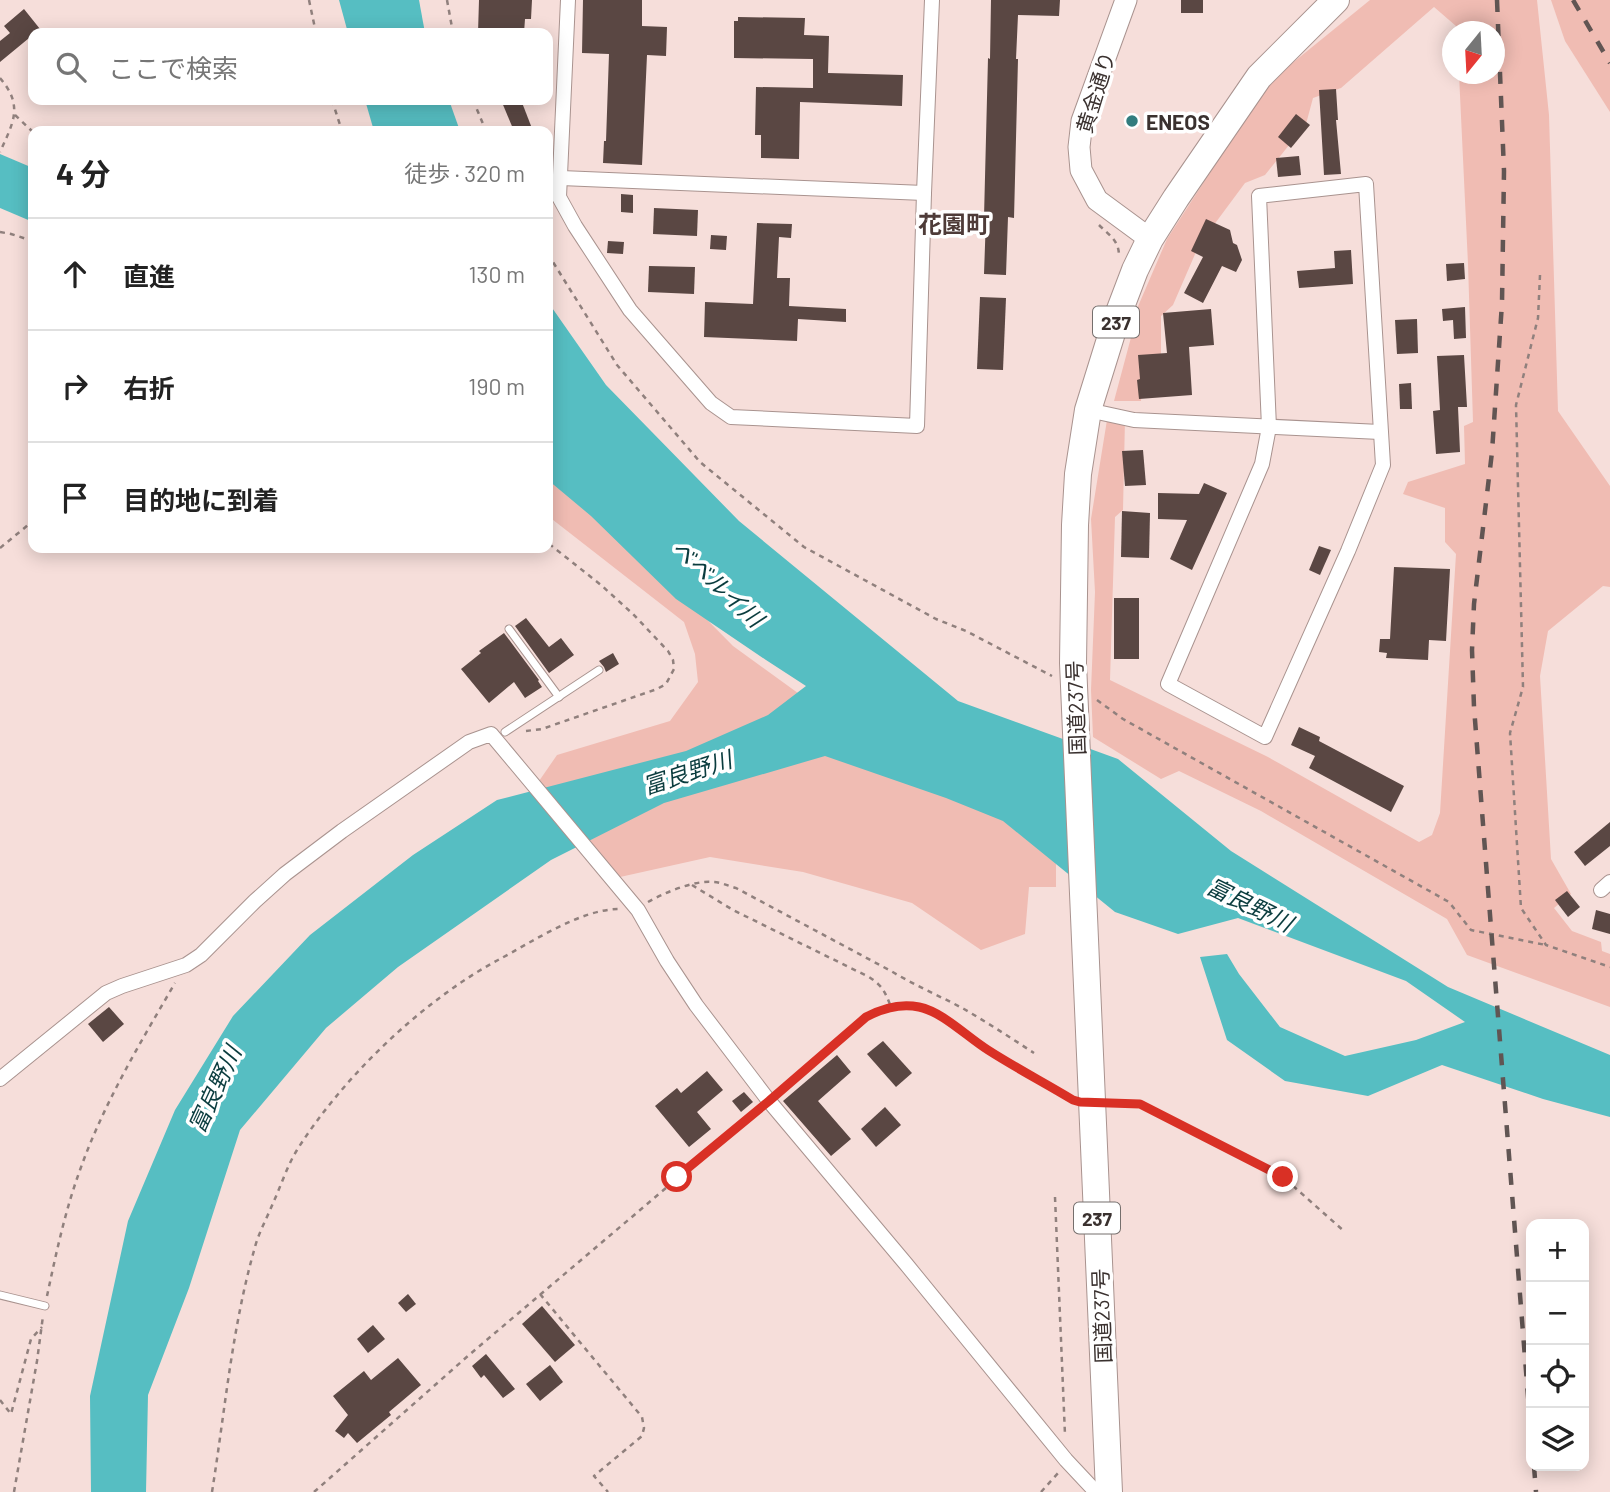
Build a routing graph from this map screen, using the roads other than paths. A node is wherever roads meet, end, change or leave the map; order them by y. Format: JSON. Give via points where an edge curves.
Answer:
{"nodes":[{"id":1,"x":568,"y":0,"type":"edge"},
{"id":2,"x":932,"y":0,"type":"edge"},
{"id":3,"x":1126,"y":0,"type":"edge"},
{"id":4,"x":1336,"y":0,"type":"edge"},
{"id":5,"x":561,"y":178,"type":"junction"},
{"id":6,"x":924,"y":193,"type":"junction"},
{"id":7,"x":1150,"y":239,"type":"junction"},
{"id":8,"x":1088,"y":410,"type":"junction"},
{"id":9,"x":1269,"y":427,"type":"junction"},
{"id":10,"x":1380,"y":432,"type":"junction"},
{"id":11,"x":509,"y":629,"type":"dead end"},
{"id":12,"x":599,"y":670,"type":"dead end"},
{"id":13,"x":559,"y":697,"type":"junction"},
{"id":14,"x":503,"y":738,"type":"junction"},
{"id":15,"x":1610,"y":882,"type":"edge"},
{"id":16,"x":1610,"y":892,"type":"edge"},
{"id":17,"x":0,"y":1079,"type":"edge"},
{"id":18,"x":0,"y":1294,"type":"edge"},
{"id":19,"x":45,"y":1306,"type":"road end"},
{"id":20,"x":1096,"y":1492,"type":"edge"},
{"id":21,"x":1109,"y":1492,"type":"edge"}],
"edges":[{"from":1,"to":5,"type":"street"},
{"from":2,"to":6,"type":"street"},
{"from":3,"to":7,"type":"street","name":"黄金通り","via":[[1082,121],[1081,170],[1097,200]]},
{"from":4,"to":7,"type":"highway","name":"国道237号","number":"237","via":[[1259,77]]},
{"from":5,"to":6,"type":"street"},
{"from":5,"to":6,"type":"street","via":[[559,197],[630,310],[711,403],[731,418],[917,426]]},
{"from":7,"to":8,"type":"highway","name":"国道237号","number":"237","via":[[1116,320]]},
{"from":8,"to":9,"type":"street","via":[[1134,420]]},
{"from":8,"to":21,"type":"highway","name":"国道237号","number":"237","via":[[1078,474],[1073,663],[1086,706],[1085,943]]},
{"from":9,"to":10,"type":"street"},
{"from":9,"to":10,"type":"street","via":[[1259,196],[1366,184]]},
{"from":9,"to":10,"type":"street","via":[[1262,464],[1168,684],[1265,737],[1382,465]]},
{"from":11,"to":13,"type":"lane"},
{"from":12,"to":13,"type":"lane"},
{"from":13,"to":14,"type":"lane"},
{"from":14,"to":17,"type":"street","via":[[491,734],[469,742],[285,874],[201,956],[106,993]]},
{"from":14,"to":20,"type":"street","via":[[635,906],[696,1005],[769,1101]]},
{"from":15,"to":16,"type":"street","via":[[1601,890]]},
{"from":18,"to":19,"type":"lane"}]}
